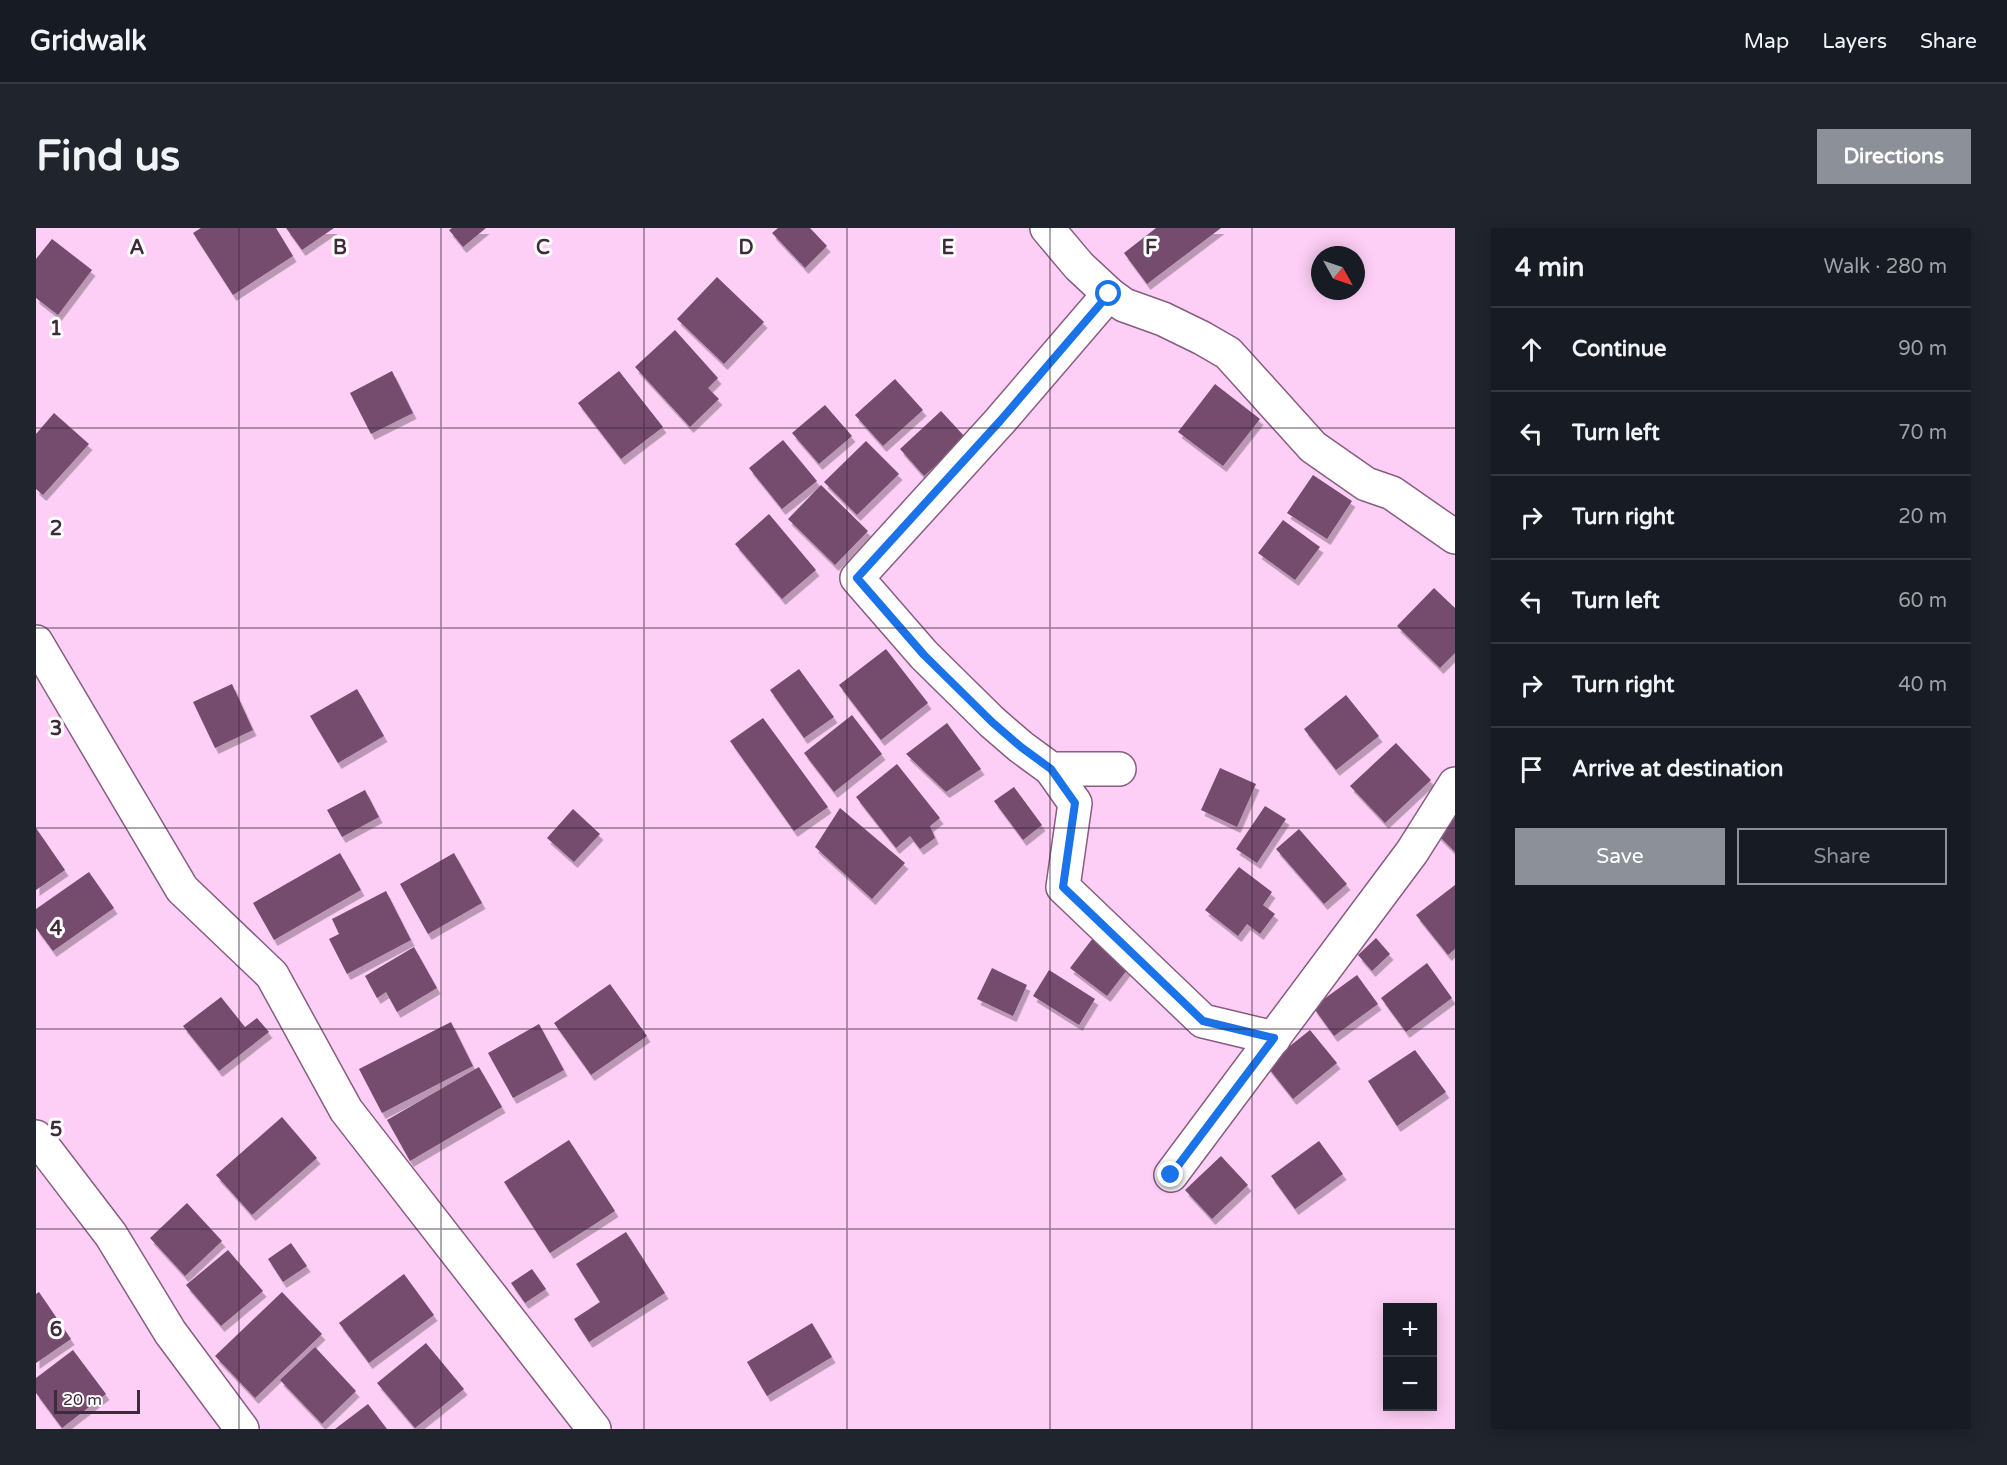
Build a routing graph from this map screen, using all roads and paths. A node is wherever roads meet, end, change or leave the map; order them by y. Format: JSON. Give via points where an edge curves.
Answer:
{"nodes":[{"id":1,"x":1047,"y":228,"type":"edge"},
{"id":2,"x":1109,"y":294,"type":"junction"},
{"id":3,"x":1455,"y":537,"type":"edge"},
{"id":4,"x":36,"y":642,"type":"edge"},
{"id":5,"x":1051,"y":769,"type":"junction"},
{"id":6,"x":1119,"y":769,"type":"dead end"},
{"id":7,"x":1455,"y":784,"type":"edge"},
{"id":8,"x":1274,"y":1038,"type":"junction"},
{"id":9,"x":36,"y":1137,"type":"edge"},
{"id":10,"x":1171,"y":1175,"type":"dead end"},
{"id":11,"x":242,"y":1429,"type":"edge"},
{"id":12,"x":594,"y":1429,"type":"edge"}],
"edges":[{"from":1,"to":2,"type":"street"},
{"from":2,"to":3,"type":"street","via":[[1124,305],[1163,319],[1228,352],[1313,447],[1366,484],[1392,493]]},
{"from":2,"to":5,"type":"street","via":[[857,578],[924,655],[992,722]]},
{"from":4,"to":12,"type":"street","via":[[182,890],[272,975],[346,1110]]},
{"from":5,"to":6,"type":"street"},
{"from":5,"to":8,"type":"street","via":[[1075,803],[1063,887],[1203,1021]]},
{"from":7,"to":8,"type":"street","via":[[1412,852]]},
{"from":8,"to":10,"type":"street"},
{"from":9,"to":11,"type":"street","via":[[111,1235],[170,1332]]}]}
